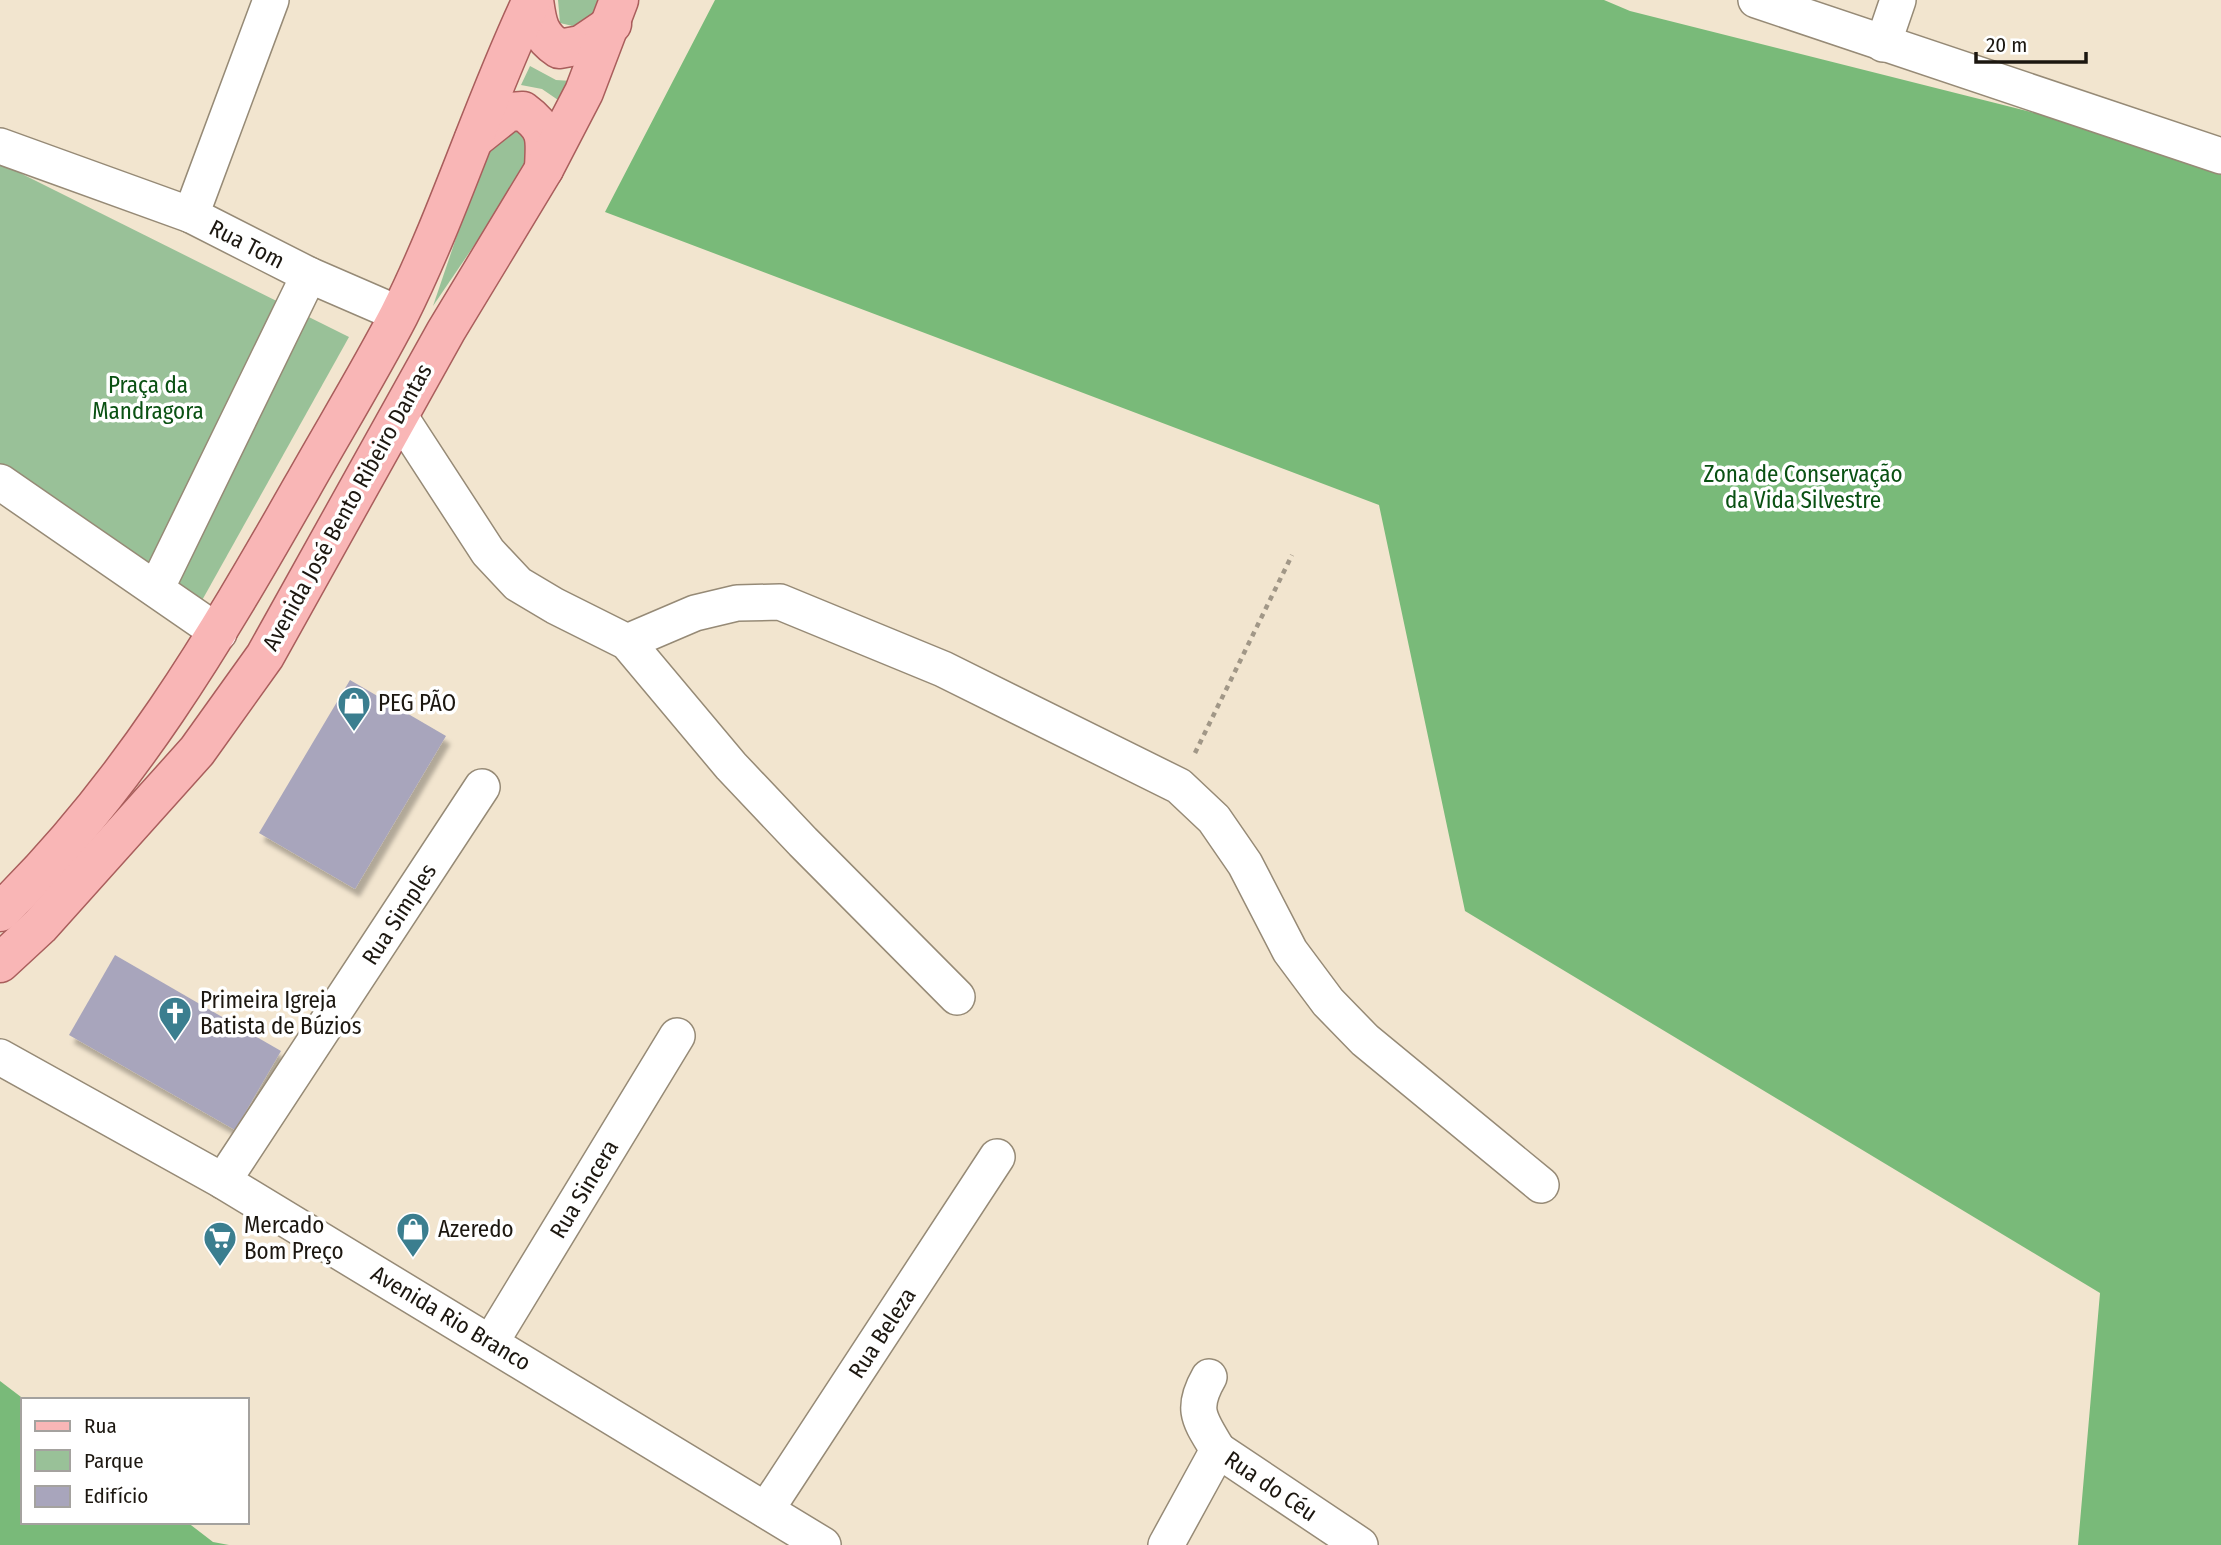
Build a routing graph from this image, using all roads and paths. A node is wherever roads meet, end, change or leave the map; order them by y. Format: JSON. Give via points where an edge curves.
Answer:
{"nodes":[{"id":1,"x":271,"y":0,"type":"edge"},
{"id":2,"x":533,"y":0,"type":"edge"},
{"id":3,"x":1756,"y":0,"type":"edge"},
{"id":4,"x":1898,"y":0,"type":"edge"},
{"id":5,"x":615,"y":12,"type":"edge"},
{"id":6,"x":1883,"y":44,"type":"junction"},
{"id":7,"x":474,"y":139,"type":"junction"},
{"id":8,"x":0,"y":146,"type":"edge"},
{"id":9,"x":2221,"y":156,"type":"edge"},
{"id":10,"x":544,"y":169,"type":"junction"},
{"id":11,"x":191,"y":215,"type":"junction"},
{"id":12,"x":309,"y":275,"type":"junction"},
{"id":13,"x":399,"y":314,"type":"junction"},
{"id":14,"x":399,"y":415,"type":"junction"},
{"id":15,"x":0,"y":482,"type":"edge"},
{"id":16,"x":1292,"y":555,"type":"dead end"},
{"id":17,"x":156,"y":589,"type":"junction"},
{"id":18,"x":219,"y":633,"type":"junction"},
{"id":19,"x":628,"y":642,"type":"junction"},
{"id":20,"x":1179,"y":786,"type":"junction"},
{"id":21,"x":482,"y":787,"type":"dead end"},
{"id":22,"x":14,"y":885,"type":"edge"},
{"id":23,"x":0,"y":912,"type":"edge"},
{"id":24,"x":0,"y":963,"type":"edge"},
{"id":25,"x":957,"y":997,"type":"dead end"},
{"id":26,"x":677,"y":1036,"type":"dead end"},
{"id":27,"x":0,"y":1057,"type":"edge"},
{"id":28,"x":997,"y":1157,"type":"dead end"},
{"id":29,"x":223,"y":1181,"type":"junction"},
{"id":30,"x":1541,"y":1185,"type":"dead end"},
{"id":31,"x":491,"y":1342,"type":"junction"},
{"id":32,"x":1209,"y":1377,"type":"dead end"},
{"id":33,"x":1217,"y":1450,"type":"junction"},
{"id":34,"x":766,"y":1510,"type":"junction"},
{"id":35,"x":823,"y":1545,"type":"edge"},
{"id":36,"x":1166,"y":1545,"type":"edge"},
{"id":37,"x":1360,"y":1545,"type":"edge"}],
"edges":[{"from":1,"to":11,"type":"street","name":"Rua Tom"},
{"from":2,"to":5,"type":"main road","via":[[538,28],[545,41],[559,49],[581,44]]},
{"from":2,"to":7,"type":"main road","via":[[501,65]]},
{"from":3,"to":6,"type":"street"},
{"from":4,"to":6,"type":"street"},
{"from":5,"to":10,"type":"main road","name":"Avenida José Bento Ribeiro Dantas","via":[[584,92]]},
{"from":6,"to":9,"type":"street"},
{"from":7,"to":10,"type":"main road","via":[[509,113],[523,111],[545,134]]},
{"from":7,"to":13,"type":"main road"},
{"from":8,"to":11,"type":"street"},
{"from":10,"to":14,"type":"main road","name":"Avenida José Bento Ribeiro Dantas"},
{"from":11,"to":12,"type":"street","name":"Rua Tom"},
{"from":12,"to":13,"type":"street","name":"Rua Tom"},
{"from":12,"to":17,"type":"street"},
{"from":13,"to":18,"type":"main road"},
{"from":14,"to":19,"type":"street","via":[[488,552],[518,584]]},
{"from":14,"to":24,"type":"main road","name":"Avenida José Bento Ribeiro Dantas","via":[[265,656],[197,751],[40,926]]},
{"from":15,"to":17,"type":"street"},
{"from":16,"to":20,"type":"path"},
{"from":17,"to":18,"type":"street"},
{"from":18,"to":22,"type":"main road","via":[[107,793]]},
{"from":19,"to":20,"type":"street","via":[[695,613],[737,603],[780,602],[943,670]]},
{"from":19,"to":25,"type":"street","via":[[731,766]]},
{"from":20,"to":30,"type":"street","via":[[1214,819],[1245,864],[1290,951],[1328,1002],[1365,1040]]},
{"from":21,"to":29,"type":"street","name":"Rua Simples"},
{"from":22,"to":23,"type":"main road"},
{"from":26,"to":31,"type":"street","name":"Rua Sincera"},
{"from":27,"to":29,"type":"street","name":"Avenida Rio Branco"},
{"from":28,"to":34,"type":"street","name":"Rua Beleza"},
{"from":29,"to":31,"type":"street","name":"Avenida Rio Branco"},
{"from":31,"to":34,"type":"street","name":"Avenida Rio Branco"},
{"from":32,"to":33,"type":"street","via":[[1198,1396],[1197,1409]]},
{"from":33,"to":36,"type":"street"},
{"from":33,"to":37,"type":"street","name":"Rua do Céu"},
{"from":34,"to":35,"type":"street","name":"Avenida Rio Branco"}]}
